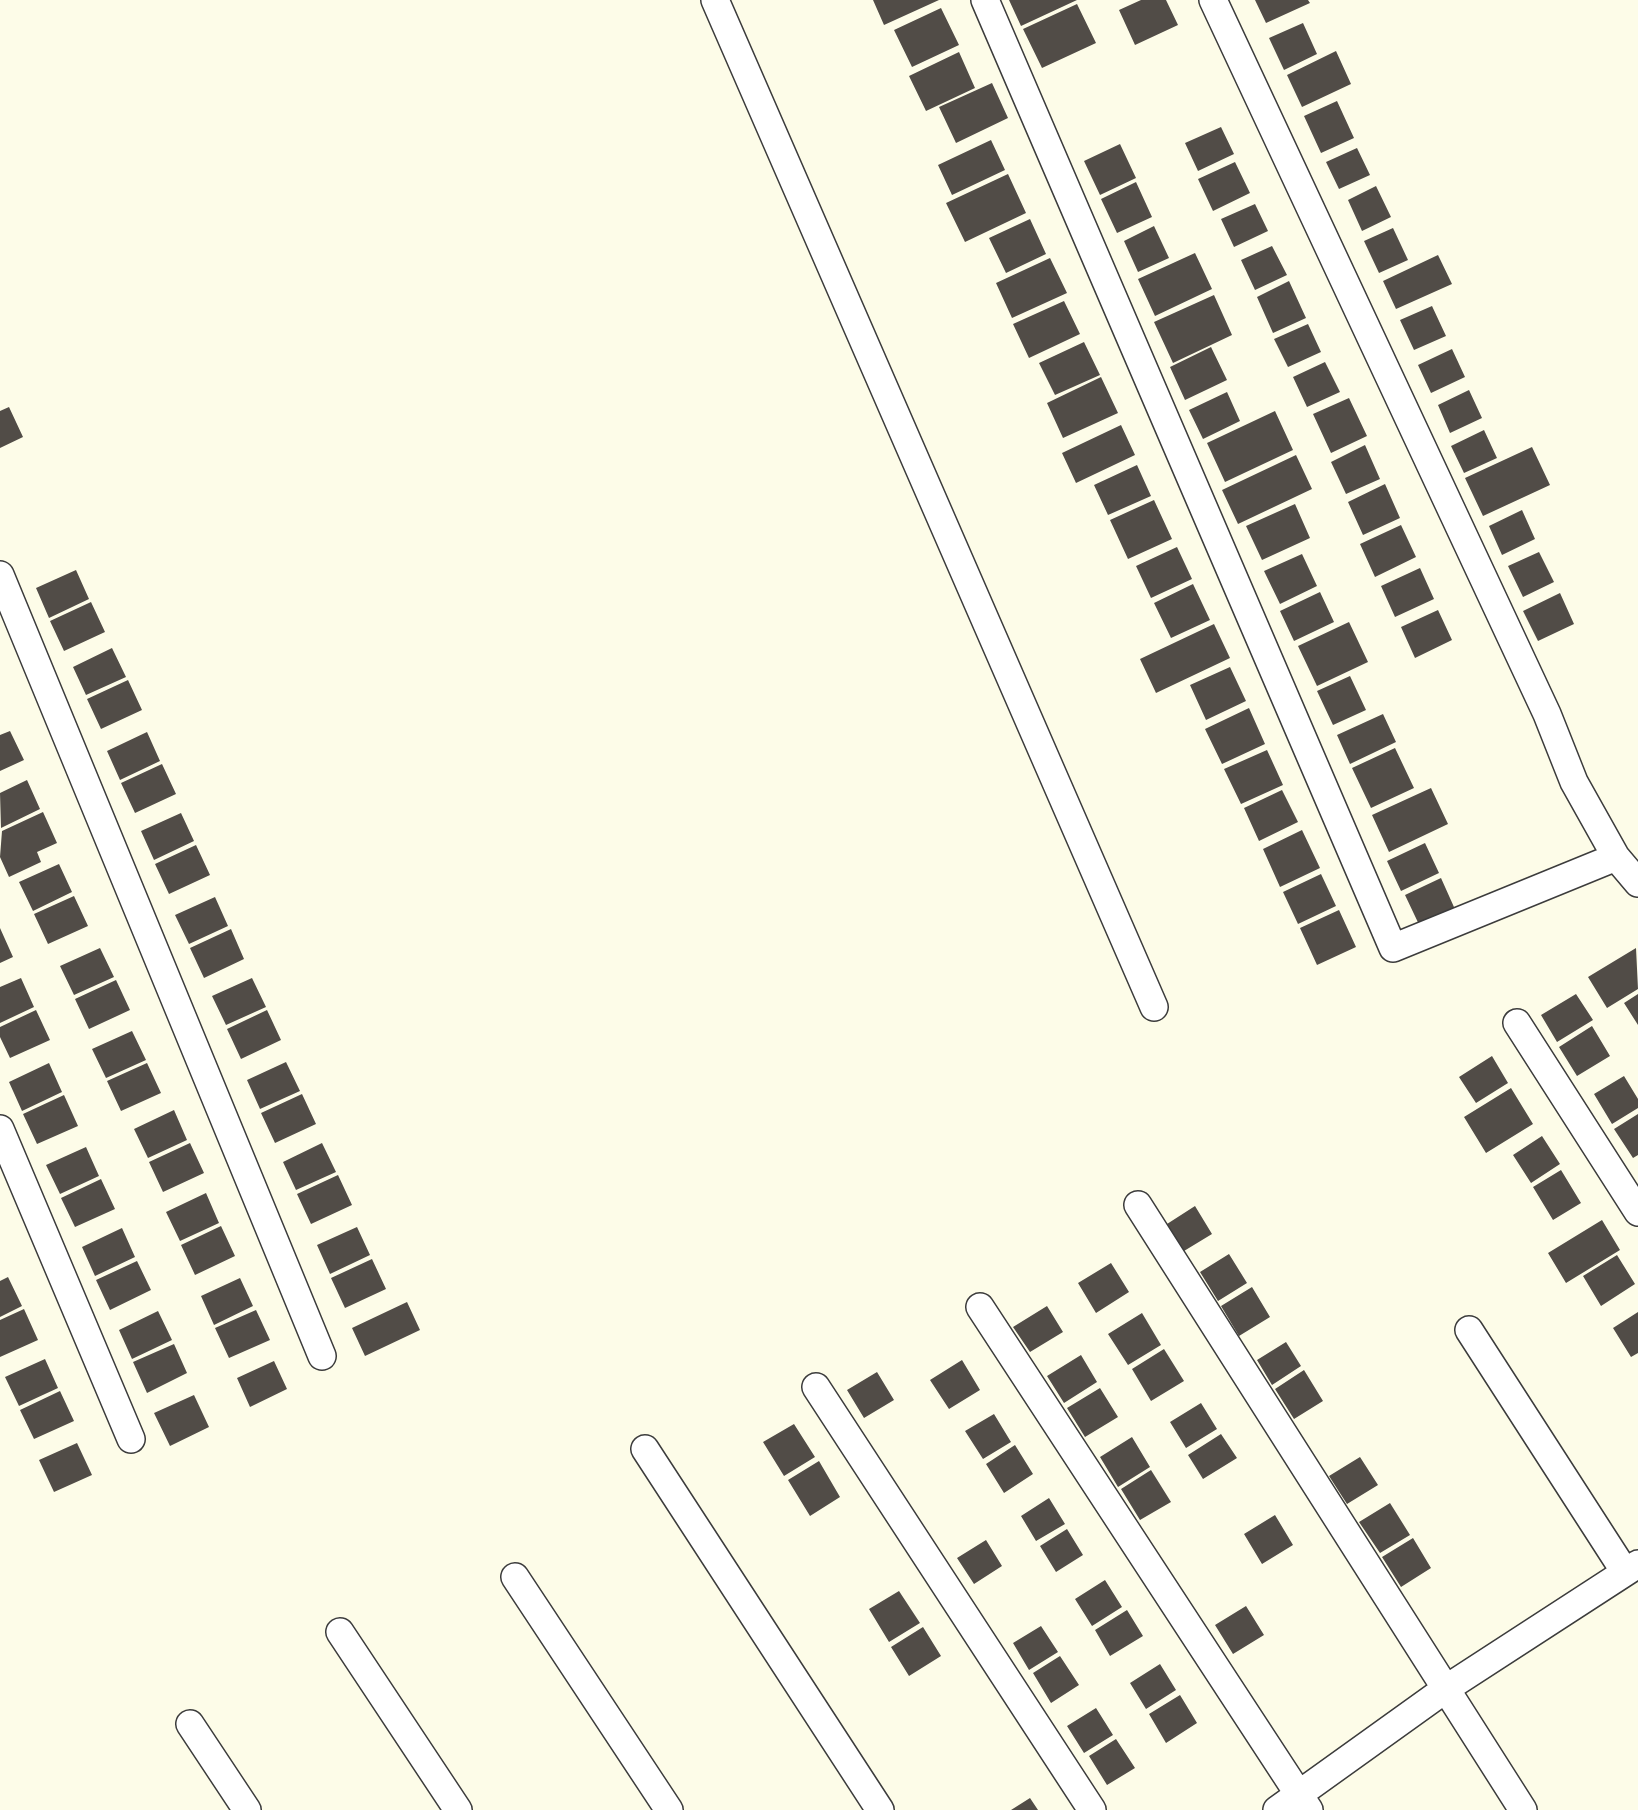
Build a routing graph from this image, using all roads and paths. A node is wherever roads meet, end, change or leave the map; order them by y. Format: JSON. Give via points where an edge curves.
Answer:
{"nodes":[{"id":1,"x":715,"y":0,"type":"edge"},
{"id":2,"x":985,"y":0,"type":"edge"},
{"id":3,"x":1213,"y":0,"type":"edge"},
{"id":4,"x":0,"y":575,"type":"edge"},
{"id":5,"x":1616,"y":857,"type":"junction"},
{"id":6,"x":1638,"y":883,"type":"edge"},
{"id":7,"x":1154,"y":1007,"type":"dead end"},
{"id":8,"x":1517,"y":1023,"type":"dead end"},
{"id":9,"x":0,"y":1129,"type":"edge"},
{"id":10,"x":1138,"y":1205,"type":"dead end"},
{"id":11,"x":1638,"y":1212,"type":"edge"},
{"id":12,"x":980,"y":1307,"type":"dead end"},
{"id":13,"x":1469,"y":1329,"type":"dead end"},
{"id":14,"x":322,"y":1356,"type":"dead end"},
{"id":15,"x":816,"y":1387,"type":"dead end"},
{"id":16,"x":131,"y":1439,"type":"dead end"},
{"id":17,"x":645,"y":1449,"type":"dead end"},
{"id":18,"x":1631,"y":1568,"type":"edge"},
{"id":19,"x":515,"y":1577,"type":"dead end"},
{"id":20,"x":340,"y":1632,"type":"dead end"},
{"id":21,"x":1447,"y":1688,"type":"junction"},
{"id":22,"x":190,"y":1724,"type":"dead end"},
{"id":23,"x":1304,"y":1801,"type":"edge"},
{"id":24,"x":247,"y":1810,"type":"edge"},
{"id":25,"x":458,"y":1810,"type":"edge"},
{"id":26,"x":669,"y":1810,"type":"edge"},
{"id":27,"x":880,"y":1810,"type":"edge"},
{"id":28,"x":1092,"y":1810,"type":"edge"},
{"id":29,"x":1277,"y":1810,"type":"edge"},
{"id":30,"x":1523,"y":1810,"type":"edge"}],
"edges":[{"from":1,"to":7,"type":"street"},
{"from":2,"to":5,"type":"street","via":[[1394,948]]},
{"from":3,"to":5,"type":"street","via":[[1548,714],[1574,782]]},
{"from":4,"to":14,"type":"street"},
{"from":5,"to":6,"type":"street"},
{"from":8,"to":11,"type":"street"},
{"from":9,"to":16,"type":"street"},
{"from":10,"to":21,"type":"street"},
{"from":12,"to":23,"type":"street"},
{"from":13,"to":18,"type":"street"},
{"from":15,"to":28,"type":"street"},
{"from":17,"to":27,"type":"street"},
{"from":18,"to":21,"type":"street"},
{"from":19,"to":26,"type":"street"},
{"from":20,"to":25,"type":"street"},
{"from":21,"to":23,"type":"street"},
{"from":21,"to":30,"type":"street"},
{"from":22,"to":24,"type":"street"},
{"from":23,"to":29,"type":"street"}]}
